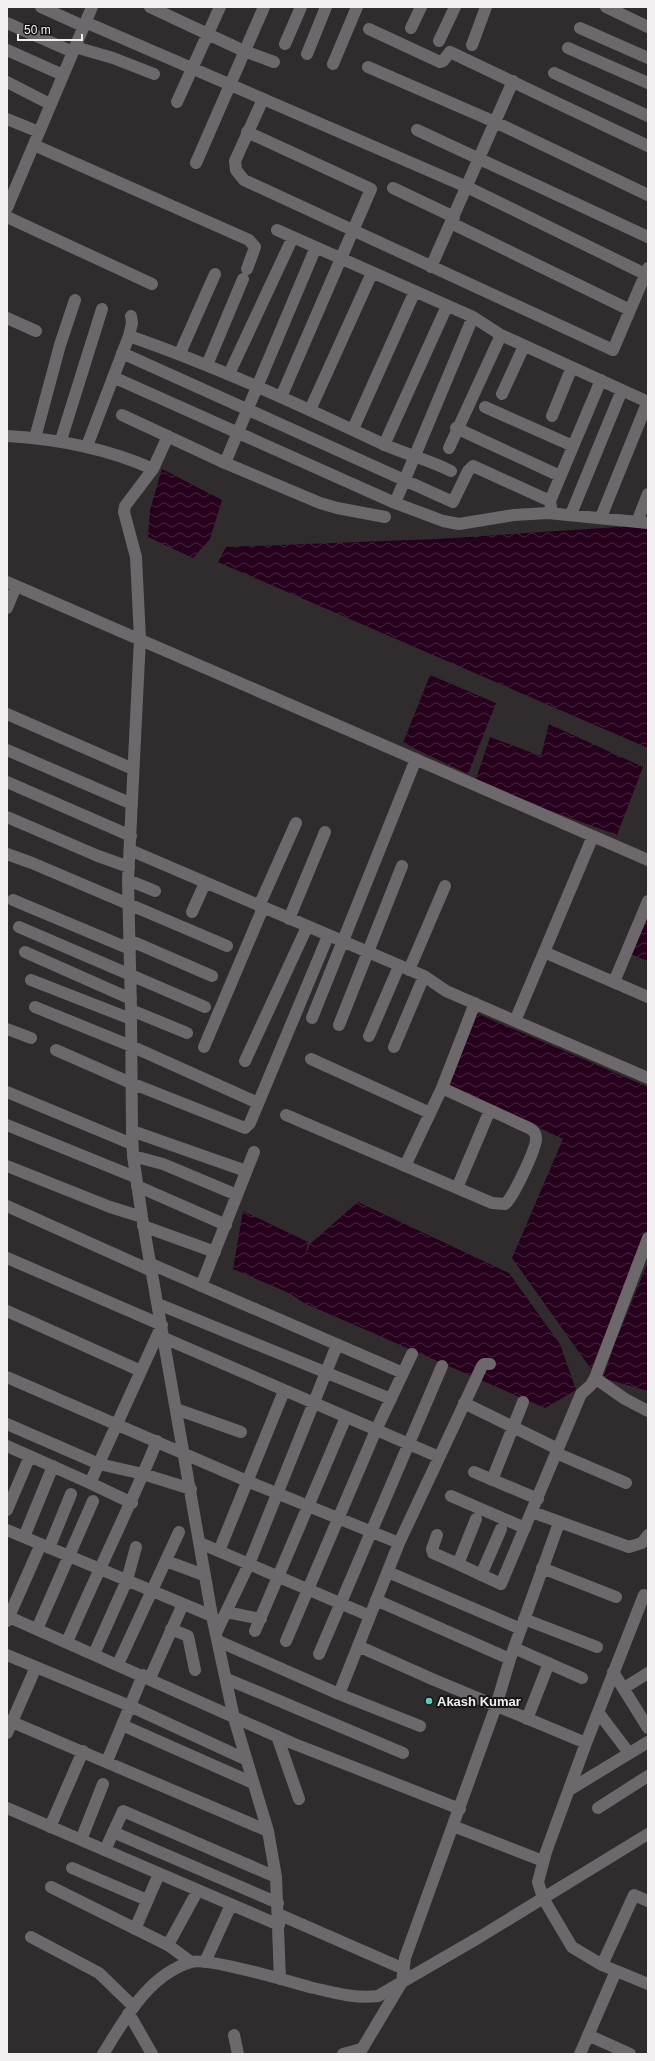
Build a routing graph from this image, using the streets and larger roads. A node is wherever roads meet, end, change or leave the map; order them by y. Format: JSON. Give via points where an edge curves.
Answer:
{"nodes":[{"id":1,"x":41,"y":7,"type":"edge"},
{"id":2,"x":92,"y":7,"type":"edge"},
{"id":3,"x":150,"y":7,"type":"edge"},
{"id":4,"x":220,"y":7,"type":"edge"},
{"id":5,"x":264,"y":7,"type":"edge"},
{"id":6,"x":302,"y":7,"type":"edge"},
{"id":7,"x":326,"y":7,"type":"edge"},
{"id":8,"x":357,"y":7,"type":"edge"},
{"id":9,"x":421,"y":7,"type":"edge"},
{"id":10,"x":455,"y":7,"type":"edge"},
{"id":11,"x":486,"y":7,"type":"edge"},
{"id":12,"x":606,"y":7,"type":"edge"},
{"id":13,"x":7,"y":23,"type":"edge"},
{"id":14,"x":84,"y":24,"type":"junction"},
{"id":15,"x":648,"y":27,"type":"edge"},
{"id":16,"x":411,"y":28,"type":"dead end"},
{"id":17,"x":580,"y":28,"type":"dead end"},
{"id":18,"x":369,"y":29,"type":"dead end"},
{"id":19,"x":208,"y":34,"type":"junction"},
{"id":20,"x":440,"y":41,"type":"dead end"},
{"id":21,"x":285,"y":44,"type":"dead end"},
{"id":22,"x":472,"y":45,"type":"dead end"},
{"id":23,"x":568,"y":48,"type":"dead end"},
{"id":24,"x":7,"y":50,"type":"edge"},
{"id":25,"x":74,"y":50,"type":"junction"},
{"id":26,"x":244,"y":51,"type":"junction"},
{"id":27,"x":306,"y":54,"type":"dead end"},
{"id":28,"x":648,"y":58,"type":"edge"},
{"id":29,"x":274,"y":62,"type":"dead end"},
{"id":30,"x":333,"y":64,"type":"dead end"},
{"id":31,"x":368,"y":67,"type":"dead end"},
{"id":32,"x":193,"y":69,"type":"junction"},
{"id":33,"x":554,"y":73,"type":"dead end"},
{"id":34,"x":154,"y":74,"type":"dead end"},
{"id":35,"x":62,"y":75,"type":"junction"},
{"id":36,"x":7,"y":82,"type":"edge"},
{"id":37,"x":513,"y":82,"type":"junction"},
{"id":38,"x":648,"y":83,"type":"edge"},
{"id":39,"x":229,"y":85,"type":"junction"},
{"id":40,"x":263,"y":99,"type":"junction"},
{"id":41,"x":177,"y":102,"type":"dead end"},
{"id":42,"x":50,"y":104,"type":"junction"},
{"id":43,"x":648,"y":116,"type":"edge"},
{"id":44,"x":7,"y":119,"type":"edge"},
{"id":45,"x":495,"y":122,"type":"junction"},
{"id":46,"x":417,"y":130,"type":"dead end"},
{"id":47,"x":39,"y":132,"type":"junction"},
{"id":48,"x":248,"y":132,"type":"junction"},
{"id":49,"x":34,"y":145,"type":"junction"},
{"id":50,"x":648,"y":146,"type":"edge"},
{"id":51,"x":480,"y":158,"type":"junction"},
{"id":52,"x":196,"y":163,"type":"dead end"},
{"id":53,"x":467,"y":187,"type":"junction"},
{"id":54,"x":393,"y":188,"type":"dead end"},
{"id":55,"x":10,"y":192,"type":"edge"},
{"id":56,"x":648,"y":195,"type":"edge"},
{"id":57,"x":7,"y":208,"type":"edge"},
{"id":58,"x":7,"y":217,"type":"edge"},
{"id":59,"x":452,"y":220,"type":"junction"},
{"id":60,"x":277,"y":230,"type":"dead end"},
{"id":61,"x":352,"y":231,"type":"junction"},
{"id":62,"x":293,"y":237,"type":"junction"},
{"id":63,"x":648,"y":237,"type":"edge"},
{"id":64,"x":316,"y":247,"type":"junction"},
{"id":65,"x":341,"y":258,"type":"junction"},
{"id":66,"x":431,"y":267,"type":"junction"},
{"id":67,"x":647,"y":271,"type":"edge"},
{"id":68,"x":372,"y":273,"type":"junction"},
{"id":69,"x":215,"y":274,"type":"dead end"},
{"id":70,"x":152,"y":284,"type":"dead end"},
{"id":71,"x":415,"y":292,"type":"junction"},
{"id":72,"x":75,"y":300,"type":"dead end"},
{"id":73,"x":447,"y":306,"type":"junction"},
{"id":74,"x":102,"y":309,"type":"dead end"},
{"id":75,"x":630,"y":310,"type":"junction"},
{"id":76,"x":131,"y":316,"type":"dead end"},
{"id":77,"x":473,"y":317,"type":"junction"},
{"id":78,"x":7,"y":318,"type":"edge"},
{"id":79,"x":36,"y":331,"type":"dead end"},
{"id":80,"x":501,"y":335,"type":"junction"},
{"id":81,"x":129,"y":336,"type":"junction"},
{"id":82,"x":524,"y":346,"type":"junction"},
{"id":83,"x":122,"y":353,"type":"junction"},
{"id":84,"x":180,"y":353,"type":"junction"},
{"id":85,"x":207,"y":365,"type":"junction"},
{"id":86,"x":572,"y":367,"type":"junction"},
{"id":87,"x":229,"y":374,"type":"junction"},
{"id":88,"x":113,"y":377,"type":"junction"},
{"id":89,"x":601,"y":380,"type":"junction"},
{"id":90,"x":258,"y":386,"type":"junction"},
{"id":91,"x":622,"y":390,"type":"junction"},
{"id":92,"x":502,"y":394,"type":"dead end"},
{"id":93,"x":281,"y":397,"type":"junction"},
{"id":94,"x":648,"y":401,"type":"edge"},
{"id":95,"x":485,"y":407,"type":"dead end"},
{"id":96,"x":248,"y":409,"type":"junction"},
{"id":97,"x":310,"y":410,"type":"junction"},
{"id":98,"x":122,"y":415,"type":"dead end"},
{"id":99,"x":552,"y":416,"type":"dead end"},
{"id":100,"x":456,"y":428,"type":"junction"},
{"id":101,"x":353,"y":429,"type":"junction"},
{"id":102,"x":238,"y":432,"type":"junction"},
{"id":103,"x":7,"y":436,"type":"edge"},
{"id":104,"x":168,"y":436,"type":"junction"},
{"id":105,"x":35,"y":438,"type":"junction"},
{"id":106,"x":61,"y":440,"type":"junction"},
{"id":107,"x":384,"y":444,"type":"junction"},
{"id":108,"x":87,"y":446,"type":"junction"},
{"id":109,"x":573,"y":446,"type":"junction"},
{"id":110,"x":448,"y":448,"type":"dead end"},
{"id":111,"x":415,"y":456,"type":"junction"},
{"id":112,"x":225,"y":463,"type":"junction"},
{"id":113,"x":153,"y":469,"type":"junction"},
{"id":114,"x":451,"y":471,"type":"dead end"},
{"id":115,"x":560,"y":476,"type":"junction"},
{"id":116,"x":404,"y":480,"type":"junction"},
{"id":117,"x":648,"y":494,"type":"edge"},
{"id":118,"x":550,"y":501,"type":"junction"},
{"id":119,"x":395,"y":503,"type":"junction"},
{"id":120,"x":552,"y":513,"type":"junction"},
{"id":121,"x":571,"y":514,"type":"junction"},
{"id":122,"x":385,"y":517,"type":"dead end"},
{"id":123,"x":601,"y":517,"type":"junction"},
{"id":124,"x":642,"y":522,"type":"edge"},
{"id":125,"x":12,"y":584,"type":"edge"},
{"id":126,"x":7,"y":608,"type":"edge"},
{"id":127,"x":140,"y":639,"type":"junction"},
{"id":128,"x":7,"y":714,"type":"edge"},
{"id":129,"x":7,"y":750,"type":"edge"},
{"id":130,"x":416,"y":759,"type":"junction"},
{"id":131,"x":133,"y":769,"type":"junction"},
{"id":132,"x":7,"y":782,"type":"edge"},
{"id":133,"x":132,"y":804,"type":"junction"},
{"id":134,"x":7,"y":817,"type":"edge"},
{"id":135,"x":296,"y":823,"type":"dead end"},
{"id":136,"x":325,"y":832,"type":"dead end"},
{"id":137,"x":131,"y":836,"type":"junction"},
{"id":138,"x":593,"y":836,"type":"junction"},
{"id":139,"x":130,"y":850,"type":"junction"},
{"id":140,"x":7,"y":854,"type":"edge"},
{"id":141,"x":648,"y":860,"type":"edge"},
{"id":142,"x":402,"y":866,"type":"dead end"},
{"id":143,"x":129,"y":867,"type":"junction"},
{"id":144,"x":128,"y":880,"type":"junction"},
{"id":145,"x":205,"y":883,"type":"junction"},
{"id":146,"x":445,"y":886,"type":"dead end"},
{"id":147,"x":155,"y":891,"type":"dead end"},
{"id":148,"x":13,"y":900,"type":"dead end"},
{"id":149,"x":648,"y":902,"type":"edge"},
{"id":150,"x":129,"y":904,"type":"junction"},
{"id":151,"x":261,"y":907,"type":"junction"},
{"id":152,"x":192,"y":912,"type":"dead end"},
{"id":153,"x":289,"y":919,"type":"junction"},
{"id":154,"x":19,"y":927,"type":"dead end"},
{"id":155,"x":307,"y":927,"type":"junction"},
{"id":156,"x":328,"y":936,"type":"junction"},
{"id":157,"x":343,"y":943,"type":"junction"},
{"id":158,"x":130,"y":944,"type":"junction"},
{"id":159,"x":227,"y":946,"type":"dead end"},
{"id":160,"x":25,"y":952,"type":"dead end"},
{"id":161,"x":544,"y":952,"type":"junction"},
{"id":162,"x":367,"y":953,"type":"junction"},
{"id":163,"x":404,"y":968,"type":"junction"},
{"id":164,"x":130,"y":973,"type":"junction"},
{"id":165,"x":212,"y":976,"type":"dead end"},
{"id":166,"x":424,"y":976,"type":"junction"},
{"id":167,"x":31,"y":980,"type":"dead end"},
{"id":168,"x":614,"y":982,"type":"junction"},
{"id":169,"x":648,"y":996,"type":"edge"},
{"id":170,"x":475,"y":1004,"type":"junction"},
{"id":171,"x":205,"y":1007,"type":"dead end"},
{"id":172,"x":35,"y":1008,"type":"dead end"},
{"id":173,"x":131,"y":1009,"type":"junction"},
{"id":174,"x":312,"y":1018,"type":"dead end"},
{"id":175,"x":515,"y":1021,"type":"junction"},
{"id":176,"x":339,"y":1025,"type":"dead end"},
{"id":177,"x":7,"y":1029,"type":"edge"},
{"id":178,"x":187,"y":1033,"type":"dead end"},
{"id":179,"x":369,"y":1036,"type":"dead end"},
{"id":180,"x":30,"y":1038,"type":"dead end"},
{"id":181,"x":131,"y":1046,"type":"junction"},
{"id":182,"x":204,"y":1047,"type":"dead end"},
{"id":183,"x":394,"y":1047,"type":"dead end"},
{"id":184,"x":56,"y":1050,"type":"dead end"},
{"id":185,"x":311,"y":1059,"type":"dead end"},
{"id":186,"x":245,"y":1061,"type":"dead end"},
{"id":187,"x":648,"y":1078,"type":"edge"},
{"id":188,"x":131,"y":1083,"type":"junction"},
{"id":189,"x":442,"y":1088,"type":"junction"},
{"id":190,"x":7,"y":1092,"type":"edge"},
{"id":191,"x":258,"y":1103,"type":"junction"},
{"id":192,"x":490,"y":1110,"type":"junction"},
{"id":193,"x":430,"y":1113,"type":"junction"},
{"id":194,"x":286,"y":1115,"type":"dead end"},
{"id":195,"x":7,"y":1125,"type":"edge"},
{"id":196,"x":132,"y":1131,"type":"junction"},
{"id":197,"x":132,"y":1150,"type":"junction"},
{"id":198,"x":254,"y":1152,"type":"dead end"},
{"id":199,"x":7,"y":1166,"type":"edge"},
{"id":200,"x":405,"y":1166,"type":"junction"},
{"id":201,"x":246,"y":1171,"type":"junction"},
{"id":202,"x":136,"y":1182,"type":"junction"},
{"id":203,"x":457,"y":1188,"type":"junction"},
{"id":204,"x":237,"y":1195,"type":"junction"},
{"id":205,"x":7,"y":1206,"type":"edge"},
{"id":206,"x":142,"y":1221,"type":"junction"},
{"id":207,"x":226,"y":1225,"type":"junction"},
{"id":208,"x":648,"y":1238,"type":"edge"},
{"id":209,"x":215,"y":1252,"type":"junction"},
{"id":210,"x":7,"y":1258,"type":"edge"},
{"id":211,"x":152,"y":1268,"type":"junction"},
{"id":212,"x":201,"y":1286,"type":"junction"},
{"id":213,"x":158,"y":1304,"type":"junction"},
{"id":214,"x":7,"y":1311,"type":"edge"},
{"id":215,"x":162,"y":1325,"type":"junction"},
{"id":216,"x":164,"y":1338,"type":"junction"},
{"id":217,"x":337,"y":1345,"type":"junction"},
{"id":218,"x":412,"y":1354,"type":"dead end"},
{"id":219,"x":490,"y":1364,"type":"dead end"},
{"id":220,"x":442,"y":1366,"type":"dead end"},
{"id":221,"x":141,"y":1371,"type":"junction"},
{"id":222,"x":326,"y":1372,"type":"junction"},
{"id":223,"x":403,"y":1373,"type":"junction"},
{"id":224,"x":7,"y":1377,"type":"edge"},
{"id":225,"x":593,"y":1382,"type":"junction"},
{"id":226,"x":284,"y":1391,"type":"junction"},
{"id":227,"x":391,"y":1399,"type":"junction"},
{"id":228,"x":524,"y":1402,"type":"dead end"},
{"id":229,"x":464,"y":1403,"type":"junction"},
{"id":230,"x":315,"y":1404,"type":"junction"},
{"id":231,"x":176,"y":1409,"type":"junction"},
{"id":232,"x":648,"y":1412,"type":"edge"},
{"id":233,"x":346,"y":1417,"type":"junction"},
{"id":234,"x":116,"y":1423,"type":"junction"},
{"id":235,"x":7,"y":1424,"type":"edge"},
{"id":236,"x":513,"y":1428,"type":"junction"},
{"id":237,"x":376,"y":1430,"type":"junction"},
{"id":238,"x":241,"y":1432,"type":"dead end"},
{"id":239,"x":157,"y":1441,"type":"junction"},
{"id":240,"x":409,"y":1444,"type":"junction"},
{"id":241,"x":7,"y":1446,"type":"edge"},
{"id":242,"x":557,"y":1451,"type":"junction"},
{"id":243,"x":184,"y":1452,"type":"junction"},
{"id":244,"x":30,"y":1456,"type":"junction"},
{"id":245,"x":439,"y":1457,"type":"junction"},
{"id":246,"x":99,"y":1464,"type":"junction"},
{"id":247,"x":53,"y":1466,"type":"junction"},
{"id":248,"x":474,"y":1472,"type":"dead end"},
{"id":249,"x":143,"y":1474,"type":"junction"},
{"id":250,"x":492,"y":1480,"type":"junction"},
{"id":251,"x":247,"y":1481,"type":"junction"},
{"id":252,"x":90,"y":1483,"type":"junction"},
{"id":253,"x":626,"y":1483,"type":"dead end"},
{"id":254,"x":191,"y":1489,"type":"junction"},
{"id":255,"x":278,"y":1493,"type":"junction"},
{"id":256,"x":71,"y":1494,"type":"dead end"},
{"id":257,"x":451,"y":1496,"type":"dead end"},
{"id":258,"x":538,"y":1499,"type":"junction"},
{"id":259,"x":93,"y":1501,"type":"dead end"},
{"id":260,"x":132,"y":1503,"type":"junction"},
{"id":261,"x":309,"y":1506,"type":"junction"},
{"id":262,"x":7,"y":1510,"type":"edge"},
{"id":263,"x":532,"y":1512,"type":"junction"},
{"id":264,"x":339,"y":1518,"type":"junction"},
{"id":265,"x":476,"y":1519,"type":"dead end"},
{"id":266,"x":559,"y":1523,"type":"junction"},
{"id":267,"x":525,"y":1528,"type":"junction"},
{"id":268,"x":501,"y":1529,"type":"dead end"},
{"id":269,"x":7,"y":1531,"type":"edge"},
{"id":270,"x":371,"y":1531,"type":"junction"},
{"id":271,"x":179,"y":1532,"type":"dead end"},
{"id":272,"x":437,"y":1535,"type":"dead end"},
{"id":273,"x":648,"y":1535,"type":"edge"},
{"id":274,"x":24,"y":1537,"type":"junction"},
{"id":275,"x":200,"y":1543,"type":"junction"},
{"id":276,"x":399,"y":1543,"type":"junction"},
{"id":277,"x":45,"y":1546,"type":"junction"},
{"id":278,"x":136,"y":1547,"type":"dead end"},
{"id":279,"x":219,"y":1551,"type":"junction"},
{"id":280,"x":70,"y":1556,"type":"junction"},
{"id":281,"x":166,"y":1561,"type":"junction"},
{"id":282,"x":249,"y":1564,"type":"junction"},
{"id":283,"x":458,"y":1564,"type":"junction"},
{"id":284,"x":542,"y":1568,"type":"junction"},
{"id":285,"x":98,"y":1569,"type":"junction"},
{"id":286,"x":388,"y":1572,"type":"junction"},
{"id":287,"x":204,"y":1575,"type":"junction"},
{"id":288,"x":481,"y":1575,"type":"junction"},
{"id":289,"x":280,"y":1577,"type":"junction"},
{"id":290,"x":127,"y":1580,"type":"junction"},
{"id":291,"x":308,"y":1590,"type":"junction"},
{"id":292,"x":153,"y":1591,"type":"junction"},
{"id":293,"x":644,"y":1595,"type":"dead end"},
{"id":294,"x":616,"y":1597,"type":"dead end"},
{"id":295,"x":376,"y":1600,"type":"junction"},
{"id":296,"x":183,"y":1604,"type":"junction"},
{"id":297,"x":341,"y":1604,"type":"junction"},
{"id":298,"x":226,"y":1612,"type":"junction"},
{"id":299,"x":212,"y":1616,"type":"junction"},
{"id":300,"x":370,"y":1616,"type":"junction"},
{"id":301,"x":8,"y":1619,"type":"edge"},
{"id":302,"x":261,"y":1619,"type":"junction"},
{"id":303,"x":523,"y":1624,"type":"junction"},
{"id":304,"x":37,"y":1629,"type":"junction"},
{"id":305,"x":171,"y":1629,"type":"junction"},
{"id":306,"x":255,"y":1631,"type":"dead end"},
{"id":307,"x":217,"y":1637,"type":"junction"},
{"id":308,"x":286,"y":1641,"type":"dead end"},
{"id":309,"x":67,"y":1642,"type":"junction"},
{"id":310,"x":358,"y":1646,"type":"junction"},
{"id":311,"x":597,"y":1647,"type":"dead end"},
{"id":312,"x":512,"y":1653,"type":"junction"},
{"id":313,"x":94,"y":1654,"type":"junction"},
{"id":314,"x":319,"y":1654,"type":"dead end"},
{"id":315,"x":7,"y":1655,"type":"edge"},
{"id":316,"x":549,"y":1663,"type":"junction"},
{"id":317,"x":118,"y":1664,"type":"junction"},
{"id":318,"x":36,"y":1667,"type":"junction"},
{"id":319,"x":195,"y":1670,"type":"dead end"},
{"id":320,"x":614,"y":1672,"type":"junction"},
{"id":321,"x":648,"y":1673,"type":"edge"},
{"id":322,"x":146,"y":1677,"type":"junction"},
{"id":323,"x":582,"y":1678,"type":"dead end"},
{"id":324,"x":227,"y":1679,"type":"junction"},
{"id":325,"x":624,"y":1688,"type":"junction"},
{"id":326,"x":339,"y":1694,"type":"junction"},
{"id":327,"x":130,"y":1706,"type":"junction"},
{"id":328,"x":496,"y":1706,"type":"junction"},
{"id":329,"x":644,"y":1710,"type":"edge"},
{"id":330,"x":598,"y":1712,"type":"junction"},
{"id":331,"x":234,"y":1718,"type":"junction"},
{"id":332,"x":527,"y":1719,"type":"junction"},
{"id":333,"x":12,"y":1722,"type":"junction"},
{"id":334,"x":122,"y":1725,"type":"junction"},
{"id":335,"x":420,"y":1726,"type":"dead end"},
{"id":336,"x":648,"y":1728,"type":"edge"},
{"id":337,"x":7,"y":1733,"type":"edge"},
{"id":338,"x":277,"y":1736,"type":"junction"},
{"id":339,"x":648,"y":1742,"type":"edge"},
{"id":340,"x":586,"y":1743,"type":"junction"},
{"id":341,"x":82,"y":1751,"type":"junction"},
{"id":342,"x":404,"y":1753,"type":"dead end"},
{"id":343,"x":629,"y":1753,"type":"junction"},
{"id":344,"x":245,"y":1759,"type":"junction"},
{"id":345,"x":107,"y":1761,"type":"junction"},
{"id":346,"x":648,"y":1776,"type":"edge"},
{"id":347,"x":253,"y":1783,"type":"junction"},
{"id":348,"x":103,"y":1784,"type":"dead end"},
{"id":349,"x":569,"y":1790,"type":"junction"},
{"id":350,"x":299,"y":1799,"type":"dead end"},
{"id":351,"x":7,"y":1808,"type":"edge"},
{"id":352,"x":598,"y":1808,"type":"dead end"},
{"id":353,"x":460,"y":1809,"type":"junction"},
{"id":354,"x":453,"y":1826,"type":"junction"},
{"id":355,"x":50,"y":1827,"type":"junction"},
{"id":356,"x":113,"y":1832,"type":"junction"},
{"id":357,"x":268,"y":1832,"type":"junction"},
{"id":358,"x":648,"y":1834,"type":"edge"},
{"id":359,"x":81,"y":1840,"type":"junction"},
{"id":360,"x":105,"y":1850,"type":"junction"},
{"id":361,"x":543,"y":1861,"type":"junction"},
{"id":362,"x":72,"y":1868,"type":"dead end"},
{"id":363,"x":159,"y":1874,"type":"junction"},
{"id":364,"x":276,"y":1877,"type":"junction"},
{"id":365,"x":51,"y":1887,"type":"dead end"},
{"id":366,"x":198,"y":1890,"type":"junction"},
{"id":367,"x":543,"y":1898,"type":"junction"},
{"id":368,"x":148,"y":1900,"type":"junction"},
{"id":369,"x":648,"y":1901,"type":"edge"},
{"id":370,"x":231,"y":1905,"type":"junction"},
{"id":371,"x":278,"y":1914,"type":"junction"},
{"id":372,"x":135,"y":1929,"type":"junction"},
{"id":373,"x":31,"y":1937,"type":"dead end"},
{"id":374,"x":168,"y":1945,"type":"junction"},
{"id":375,"x":191,"y":1962,"type":"junction"},
{"id":376,"x":205,"y":1962,"type":"junction"},
{"id":377,"x":602,"y":1965,"type":"junction"},
{"id":378,"x":404,"y":1969,"type":"junction"},
{"id":379,"x":616,"y":1971,"type":"junction"},
{"id":380,"x":280,"y":1979,"type":"junction"},
{"id":381,"x":402,"y":1982,"type":"junction"},
{"id":382,"x":648,"y":1984,"type":"edge"},
{"id":383,"x":131,"y":2010,"type":"junction"},
{"id":384,"x":234,"y":2035,"type":"dead end"},
{"id":385,"x":588,"y":2035,"type":"junction"},
{"id":386,"x":360,"y":2052,"type":"edge"},
{"id":387,"x":103,"y":2054,"type":"edge"},
{"id":388,"x":152,"y":2054,"type":"edge"},
{"id":389,"x":238,"y":2054,"type":"edge"},
{"id":390,"x":343,"y":2054,"type":"edge"},
{"id":391,"x":580,"y":2054,"type":"edge"},
{"id":392,"x":630,"y":2054,"type":"edge"}],
"edges":[{"from":1,"to":14,"type":"street"},
{"from":2,"to":14,"type":"street"},
{"from":3,"to":19,"type":"street"},
{"from":4,"to":19,"type":"street"},
{"from":5,"to":26,"type":"street"},
{"from":6,"to":21,"type":"street"},
{"from":7,"to":27,"type":"street"},
{"from":8,"to":30,"type":"street"},
{"from":9,"to":16,"type":"street"},
{"from":10,"to":20,"type":"street"},
{"from":11,"to":22,"type":"street"},
{"from":12,"to":15,"type":"street"},
{"from":13,"to":25,"type":"street"},
{"from":14,"to":25,"type":"street"},
{"from":14,"to":32,"type":"street"},
{"from":17,"to":28,"type":"street"},
{"from":18,"to":37,"type":"street","via":[[440,62],[450,52]]},
{"from":19,"to":26,"type":"street"},
{"from":19,"to":32,"type":"street"},
{"from":23,"to":38,"type":"street"},
{"from":24,"to":35,"type":"street"},
{"from":25,"to":34,"type":"street","via":[[113,58]]},
{"from":25,"to":35,"type":"street"},
{"from":26,"to":29,"type":"street"},
{"from":26,"to":39,"type":"street"},
{"from":31,"to":45,"type":"street"},
{"from":32,"to":39,"type":"street"},
{"from":32,"to":41,"type":"street"},
{"from":33,"to":43,"type":"street"},
{"from":35,"to":42,"type":"street"},
{"from":36,"to":42,"type":"street"},
{"from":37,"to":45,"type":"street"},
{"from":37,"to":50,"type":"street"},
{"from":39,"to":40,"type":"street"},
{"from":39,"to":52,"type":"street"},
{"from":40,"to":48,"type":"street"},
{"from":40,"to":53,"type":"street"},
{"from":42,"to":47,"type":"street"},
{"from":44,"to":47,"type":"street"},
{"from":45,"to":51,"type":"street"},
{"from":45,"to":56,"type":"street"},
{"from":46,"to":51,"type":"street"},
{"from":47,"to":49,"type":"street"},
{"from":48,"to":61,"type":"street","via":[[235,161],[236,170],[244,180]]},
{"from":48,"to":61,"type":"street","via":[[371,189]]},
{"from":49,"to":55,"type":"street"},
{"from":49,"to":85,"type":"street","via":[[249,240],[255,247]]},
{"from":51,"to":53,"type":"street"},
{"from":51,"to":63,"type":"street"},
{"from":53,"to":59,"type":"street"},
{"from":53,"to":67,"type":"street"},
{"from":54,"to":59,"type":"street"},
{"from":55,"to":57,"type":"street"},
{"from":58,"to":70,"type":"street"},
{"from":59,"to":66,"type":"street"},
{"from":59,"to":75,"type":"street"},
{"from":60,"to":62,"type":"street"},
{"from":61,"to":65,"type":"street"},
{"from":61,"to":66,"type":"street"},
{"from":62,"to":64,"type":"street"},
{"from":62,"to":87,"type":"street"},
{"from":64,"to":65,"type":"street"},
{"from":64,"to":90,"type":"street"},
{"from":65,"to":68,"type":"street"},
{"from":65,"to":93,"type":"street"},
{"from":66,"to":75,"type":"street","via":[[613,350]]},
{"from":67,"to":75,"type":"street"},
{"from":68,"to":71,"type":"street"},
{"from":68,"to":97,"type":"street"},
{"from":69,"to":84,"type":"street"},
{"from":71,"to":73,"type":"street"},
{"from":71,"to":101,"type":"street"},
{"from":72,"to":105,"type":"street"},
{"from":73,"to":77,"type":"street"},
{"from":73,"to":107,"type":"street"},
{"from":74,"to":106,"type":"street"},
{"from":76,"to":81,"type":"street"},
{"from":77,"to":80,"type":"street"},
{"from":77,"to":111,"type":"street"},
{"from":78,"to":79,"type":"street"},
{"from":80,"to":82,"type":"street"},
{"from":80,"to":100,"type":"street"},
{"from":81,"to":83,"type":"street"},
{"from":81,"to":84,"type":"street"},
{"from":82,"to":86,"type":"street"},
{"from":82,"to":92,"type":"street"},
{"from":83,"to":88,"type":"street"},
{"from":83,"to":96,"type":"street"},
{"from":84,"to":85,"type":"street"},
{"from":85,"to":87,"type":"street"},
{"from":86,"to":89,"type":"street"},
{"from":86,"to":99,"type":"street"},
{"from":87,"to":90,"type":"street"},
{"from":88,"to":102,"type":"street"},
{"from":88,"to":108,"type":"street"},
{"from":89,"to":91,"type":"street"},
{"from":89,"to":109,"type":"street"},
{"from":90,"to":93,"type":"street"},
{"from":90,"to":96,"type":"street"},
{"from":91,"to":94,"type":"street"},
{"from":91,"to":121,"type":"street"},
{"from":93,"to":97,"type":"street"},
{"from":94,"to":123,"type":"street"},
{"from":95,"to":109,"type":"street"},
{"from":96,"to":102,"type":"street"},
{"from":96,"to":116,"type":"street"},
{"from":97,"to":101,"type":"street"},
{"from":98,"to":104,"type":"street"},
{"from":100,"to":110,"type":"street"},
{"from":100,"to":115,"type":"street"},
{"from":101,"to":107,"type":"street"},
{"from":102,"to":112,"type":"street"},
{"from":102,"to":119,"type":"street"},
{"from":103,"to":105,"type":"street"},
{"from":104,"to":112,"type":"street"},
{"from":104,"to":113,"type":"street"},
{"from":105,"to":106,"type":"street"},
{"from":106,"to":108,"type":"street"},
{"from":107,"to":111,"type":"street"},
{"from":108,"to":113,"type":"street","via":[[122,456]]},
{"from":109,"to":115,"type":"street"},
{"from":111,"to":114,"type":"street"},
{"from":111,"to":116,"type":"street"},
{"from":112,"to":122,"type":"street","via":[[326,505]]},
{"from":113,"to":127,"type":"street","via":[[125,506],[124,512],[136,557]]},
{"from":115,"to":118,"type":"street"},
{"from":116,"to":118,"type":"street","via":[[453,502],[470,467],[473,466]]},
{"from":116,"to":119,"type":"street"},
{"from":117,"to":124,"type":"street"},
{"from":118,"to":120,"type":"street"},
{"from":119,"to":120,"type":"street","via":[[459,524],[514,515]]},
{"from":120,"to":121,"type":"street"},
{"from":121,"to":123,"type":"street"},
{"from":123,"to":124,"type":"street"},
{"from":125,"to":126,"type":"street"},
{"from":125,"to":127,"type":"street"},
{"from":127,"to":130,"type":"street"},
{"from":127,"to":131,"type":"street"},
{"from":128,"to":131,"type":"street"},
{"from":129,"to":133,"type":"street"},
{"from":130,"to":138,"type":"street"},
{"from":130,"to":157,"type":"street"},
{"from":131,"to":133,"type":"street"},
{"from":132,"to":137,"type":"street"},
{"from":133,"to":137,"type":"street"},
{"from":134,"to":143,"type":"street"},
{"from":135,"to":151,"type":"street"},
{"from":136,"to":153,"type":"street"},
{"from":137,"to":139,"type":"street"},
{"from":138,"to":141,"type":"street"},
{"from":138,"to":161,"type":"street"},
{"from":139,"to":143,"type":"street"},
{"from":139,"to":145,"type":"street"},
{"from":140,"to":150,"type":"street"},
{"from":142,"to":162,"type":"street"},
{"from":143,"to":144,"type":"street"},
{"from":144,"to":147,"type":"street"},
{"from":144,"to":150,"type":"street"},
{"from":145,"to":151,"type":"street"},
{"from":145,"to":152,"type":"street"},
{"from":146,"to":163,"type":"street"},
{"from":148,"to":158,"type":"street"},
{"from":149,"to":168,"type":"street"},
{"from":150,"to":158,"type":"street"},
{"from":150,"to":159,"type":"street"},
{"from":151,"to":153,"type":"street"},
{"from":151,"to":182,"type":"street"},
{"from":153,"to":155,"type":"street"},
{"from":154,"to":164,"type":"street"},
{"from":155,"to":156,"type":"street"},
{"from":155,"to":186,"type":"street"},
{"from":156,"to":157,"type":"street"},
{"from":156,"to":191,"type":"street"},
{"from":157,"to":162,"type":"street"},
{"from":157,"to":174,"type":"street"},
{"from":158,"to":164,"type":"street"},
{"from":158,"to":165,"type":"street"},
{"from":160,"to":173,"type":"street"},
{"from":161,"to":168,"type":"street"},
{"from":161,"to":175,"type":"street"},
{"from":162,"to":163,"type":"street"},
{"from":162,"to":176,"type":"street"},
{"from":163,"to":166,"type":"street"},
{"from":163,"to":179,"type":"street"},
{"from":164,"to":171,"type":"street"},
{"from":164,"to":173,"type":"street"},
{"from":166,"to":170,"type":"street","via":[[446,991]]},
{"from":166,"to":183,"type":"street"},
{"from":167,"to":173,"type":"street"},
{"from":168,"to":169,"type":"street"},
{"from":170,"to":175,"type":"street"},
{"from":170,"to":189,"type":"street"},
{"from":172,"to":181,"type":"street"},
{"from":173,"to":178,"type":"street"},
{"from":173,"to":181,"type":"street"},
{"from":175,"to":187,"type":"street"},
{"from":177,"to":180,"type":"street"},
{"from":181,"to":188,"type":"street"},
{"from":181,"to":191,"type":"street"},
{"from":184,"to":188,"type":"street"},
{"from":185,"to":193,"type":"street"},
{"from":188,"to":191,"type":"street","via":[[245,1128],[250,1123]]},
{"from":188,"to":196,"type":"street"},
{"from":189,"to":192,"type":"street"},
{"from":189,"to":193,"type":"street"},
{"from":190,"to":197,"type":"street"},
{"from":192,"to":203,"type":"street"},
{"from":192,"to":203,"type":"street","via":[[533,1131],[536,1138],[533,1150],[513,1194],[505,1204],[492,1203]]},
{"from":193,"to":200,"type":"street"},
{"from":194,"to":200,"type":"street"},
{"from":195,"to":202,"type":"street"},
{"from":196,"to":197,"type":"street"},
{"from":196,"to":201,"type":"street"},
{"from":197,"to":202,"type":"street"},
{"from":197,"to":204,"type":"street"},
{"from":198,"to":201,"type":"street"},
{"from":199,"to":206,"type":"street"},
{"from":200,"to":203,"type":"street"},
{"from":201,"to":204,"type":"street"},
{"from":202,"to":206,"type":"street"},
{"from":202,"to":207,"type":"street"},
{"from":204,"to":207,"type":"street"},
{"from":205,"to":211,"type":"street"},
{"from":206,"to":209,"type":"street"},
{"from":206,"to":211,"type":"street"},
{"from":207,"to":209,"type":"street"},
{"from":208,"to":225,"type":"street"},
{"from":209,"to":212,"type":"street"},
{"from":210,"to":215,"type":"street"},
{"from":211,"to":212,"type":"street"},
{"from":211,"to":213,"type":"street"},
{"from":212,"to":217,"type":"street"},
{"from":213,"to":215,"type":"street"},
{"from":213,"to":222,"type":"street"},
{"from":214,"to":221,"type":"street"},
{"from":215,"to":216,"type":"street"},
{"from":215,"to":221,"type":"street"},
{"from":216,"to":226,"type":"street"},
{"from":216,"to":231,"type":"street"},
{"from":217,"to":222,"type":"street"},
{"from":217,"to":223,"type":"street"},
{"from":218,"to":223,"type":"street"},
{"from":219,"to":229,"type":"street","via":[[482,1366]]},
{"from":220,"to":240,"type":"street"},
{"from":221,"to":234,"type":"street"},
{"from":222,"to":227,"type":"street"},
{"from":222,"to":230,"type":"street"},
{"from":223,"to":227,"type":"street"},
{"from":224,"to":234,"type":"street"},
{"from":225,"to":232,"type":"street"},
{"from":225,"to":242,"type":"street","via":[[581,1394]]},
{"from":226,"to":230,"type":"street"},
{"from":226,"to":251,"type":"street"},
{"from":227,"to":237,"type":"street"},
{"from":228,"to":236,"type":"street"},
{"from":229,"to":236,"type":"street"},
{"from":229,"to":245,"type":"street"},
{"from":230,"to":233,"type":"street"},
{"from":230,"to":255,"type":"street"},
{"from":231,"to":238,"type":"street"},
{"from":231,"to":243,"type":"street"},
{"from":233,"to":237,"type":"street"},
{"from":233,"to":261,"type":"street"},
{"from":234,"to":239,"type":"street"},
{"from":234,"to":246,"type":"street"},
{"from":235,"to":246,"type":"street"},
{"from":236,"to":242,"type":"street"},
{"from":236,"to":250,"type":"street"},
{"from":237,"to":240,"type":"street"},
{"from":237,"to":264,"type":"street"},
{"from":239,"to":243,"type":"street"},
{"from":239,"to":249,"type":"street"},
{"from":240,"to":245,"type":"street"},
{"from":240,"to":270,"type":"street"},
{"from":241,"to":244,"type":"street"},
{"from":242,"to":253,"type":"street"},
{"from":242,"to":258,"type":"street"},
{"from":243,"to":251,"type":"street"},
{"from":243,"to":254,"type":"street"},
{"from":244,"to":247,"type":"street"},
{"from":244,"to":262,"type":"street"},
{"from":245,"to":276,"type":"street"},
{"from":246,"to":249,"type":"street"},
{"from":246,"to":252,"type":"street"},
{"from":247,"to":252,"type":"street"},
{"from":247,"to":274,"type":"street"},
{"from":248,"to":250,"type":"street"},
{"from":249,"to":254,"type":"street"},
{"from":249,"to":260,"type":"street"},
{"from":250,"to":258,"type":"street"},
{"from":251,"to":255,"type":"street"},
{"from":251,"to":279,"type":"street"},
{"from":252,"to":260,"type":"street"},
{"from":254,"to":275,"type":"street"},
{"from":255,"to":261,"type":"street"},
{"from":255,"to":282,"type":"street"},
{"from":256,"to":277,"type":"street"},
{"from":257,"to":267,"type":"street"},
{"from":258,"to":263,"type":"street"},
{"from":259,"to":280,"type":"street"},
{"from":260,"to":285,"type":"street"},
{"from":261,"to":264,"type":"street"},
{"from":261,"to":289,"type":"street"},
{"from":263,"to":266,"type":"street"},
{"from":263,"to":267,"type":"street"},
{"from":264,"to":270,"type":"street"},
{"from":264,"to":291,"type":"street"},
{"from":265,"to":283,"type":"street"},
{"from":266,"to":273,"type":"street","via":[[628,1547],[642,1543]]},
{"from":266,"to":284,"type":"street"},
{"from":267,"to":288,"type":"street","via":[[502,1583]]},
{"from":268,"to":288,"type":"street"},
{"from":269,"to":274,"type":"street"},
{"from":270,"to":276,"type":"street"},
{"from":270,"to":297,"type":"street"},
{"from":271,"to":281,"type":"street"},
{"from":272,"to":283,"type":"street","via":[[432,1549],[434,1553]]},
{"from":274,"to":277,"type":"street"},
{"from":275,"to":279,"type":"street"},
{"from":275,"to":287,"type":"street"},
{"from":276,"to":286,"type":"street"},
{"from":277,"to":280,"type":"street"},
{"from":277,"to":301,"type":"street"},
{"from":278,"to":290,"type":"street"},
{"from":279,"to":282,"type":"street"},
{"from":280,"to":285,"type":"street"},
{"from":280,"to":304,"type":"street"},
{"from":281,"to":287,"type":"street"},
{"from":281,"to":292,"type":"street"},
{"from":282,"to":289,"type":"street"},
{"from":282,"to":298,"type":"street"},
{"from":283,"to":288,"type":"street"},
{"from":284,"to":294,"type":"street"},
{"from":284,"to":303,"type":"street"},
{"from":285,"to":290,"type":"street"},
{"from":285,"to":309,"type":"street"},
{"from":286,"to":295,"type":"street"},
{"from":286,"to":303,"type":"street"},
{"from":287,"to":299,"type":"street"},
{"from":289,"to":291,"type":"street"},
{"from":289,"to":302,"type":"street"},
{"from":290,"to":292,"type":"street"},
{"from":290,"to":313,"type":"street"},
{"from":291,"to":297,"type":"street"},
{"from":291,"to":308,"type":"street"},
{"from":292,"to":296,"type":"street"},
{"from":292,"to":317,"type":"street"},
{"from":293,"to":320,"type":"street"},
{"from":295,"to":300,"type":"street"},
{"from":295,"to":312,"type":"street"},
{"from":296,"to":299,"type":"street"},
{"from":296,"to":305,"type":"street"},
{"from":297,"to":300,"type":"street"},
{"from":297,"to":314,"type":"street"},
{"from":298,"to":302,"type":"street"},
{"from":298,"to":307,"type":"street"},
{"from":299,"to":307,"type":"street"},
{"from":300,"to":310,"type":"street"},
{"from":301,"to":304,"type":"street"},
{"from":302,"to":306,"type":"street"},
{"from":303,"to":311,"type":"street"},
{"from":303,"to":312,"type":"street"},
{"from":304,"to":309,"type":"street"},
{"from":305,"to":319,"type":"street","via":[[188,1636]]},
{"from":305,"to":322,"type":"street"},
{"from":307,"to":324,"type":"street"},
{"from":307,"to":326,"type":"street"},
{"from":309,"to":313,"type":"street"},
{"from":310,"to":326,"type":"street"},
{"from":310,"to":328,"type":"street"},
{"from":312,"to":316,"type":"street"},
{"from":312,"to":328,"type":"street"},
{"from":313,"to":317,"type":"street"},
{"from":315,"to":318,"type":"street"},
{"from":316,"to":323,"type":"street"},
{"from":316,"to":332,"type":"street"},
{"from":317,"to":322,"type":"street"},
{"from":318,"to":327,"type":"street"},
{"from":318,"to":333,"type":"street"},
{"from":320,"to":325,"type":"street"},
{"from":320,"to":330,"type":"street"},
{"from":321,"to":325,"type":"street"},
{"from":322,"to":327,"type":"street"},
{"from":322,"to":331,"type":"street"},
{"from":324,"to":331,"type":"street"},
{"from":324,"to":342,"type":"street"},
{"from":325,"to":329,"type":"street"},
{"from":326,"to":335,"type":"street"},
{"from":327,"to":334,"type":"street"},
{"from":327,"to":344,"type":"street"},
{"from":328,"to":332,"type":"street"},
{"from":328,"to":353,"type":"street"},
{"from":329,"to":336,"type":"street"},
{"from":330,"to":340,"type":"street"},
{"from":330,"to":343,"type":"street"},
{"from":331,"to":338,"type":"street"},
{"from":331,"to":344,"type":"street"},
{"from":332,"to":340,"type":"street"},
{"from":333,"to":337,"type":"street"},
{"from":333,"to":341,"type":"street"},
{"from":334,"to":345,"type":"street"},
{"from":334,"to":347,"type":"street"},
{"from":338,"to":350,"type":"street"},
{"from":338,"to":353,"type":"street"},
{"from":339,"to":343,"type":"street"},
{"from":340,"to":349,"type":"street"},
{"from":341,"to":345,"type":"street"},
{"from":341,"to":355,"type":"street"},
{"from":343,"to":349,"type":"street"},
{"from":344,"to":347,"type":"street"},
{"from":345,"to":357,"type":"street"},
{"from":346,"to":352,"type":"street"},
{"from":347,"to":357,"type":"street"},
{"from":348,"to":359,"type":"street"},
{"from":349,"to":361,"type":"street"},
{"from":351,"to":355,"type":"street"},
{"from":353,"to":354,"type":"street"},
{"from":354,"to":361,"type":"street"},
{"from":354,"to":378,"type":"street","via":[[405,1958]]},
{"from":355,"to":359,"type":"street"},
{"from":356,"to":360,"type":"street"},
{"from":356,"to":364,"type":"street","via":[[123,1811]]},
{"from":356,"to":371,"type":"street"},
{"from":357,"to":364,"type":"street"},
{"from":358,"to":367,"type":"street"},
{"from":359,"to":360,"type":"street"},
{"from":360,"to":363,"type":"street"},
{"from":361,"to":367,"type":"street","via":[[538,1882]]},
{"from":362,"to":368,"type":"street"},
{"from":363,"to":366,"type":"street"},
{"from":363,"to":368,"type":"street"},
{"from":364,"to":371,"type":"street"},
{"from":365,"to":372,"type":"street"},
{"from":366,"to":370,"type":"street"},
{"from":366,"to":374,"type":"street"},
{"from":367,"to":377,"type":"street","via":[[572,1947]]},
{"from":367,"to":381,"type":"street"},
{"from":368,"to":372,"type":"street"},
{"from":369,"to":377,"type":"street","via":[[634,1895]]},
{"from":370,"to":371,"type":"street"},
{"from":370,"to":376,"type":"street"},
{"from":371,"to":378,"type":"street"},
{"from":371,"to":380,"type":"street"},
{"from":372,"to":374,"type":"street"},
{"from":373,"to":383,"type":"street","via":[[99,1973]]},
{"from":374,"to":375,"type":"street"},
{"from":375,"to":376,"type":"street"},
{"from":375,"to":383,"type":"street","via":[[163,1976],[150,1986]]},
{"from":376,"to":380,"type":"street"},
{"from":377,"to":379,"type":"street"},
{"from":378,"to":381,"type":"street"},
{"from":379,"to":382,"type":"street"},
{"from":379,"to":385,"type":"street"},
{"from":380,"to":381,"type":"street","via":[[364,1998],[378,1996]]},
{"from":381,"to":386,"type":"street"},
{"from":383,"to":387,"type":"street"},
{"from":383,"to":388,"type":"street","via":[[132,2018]]},
{"from":384,"to":389,"type":"street"},
{"from":385,"to":391,"type":"street"},
{"from":385,"to":392,"type":"street"},
{"from":386,"to":390,"type":"street"}]}
